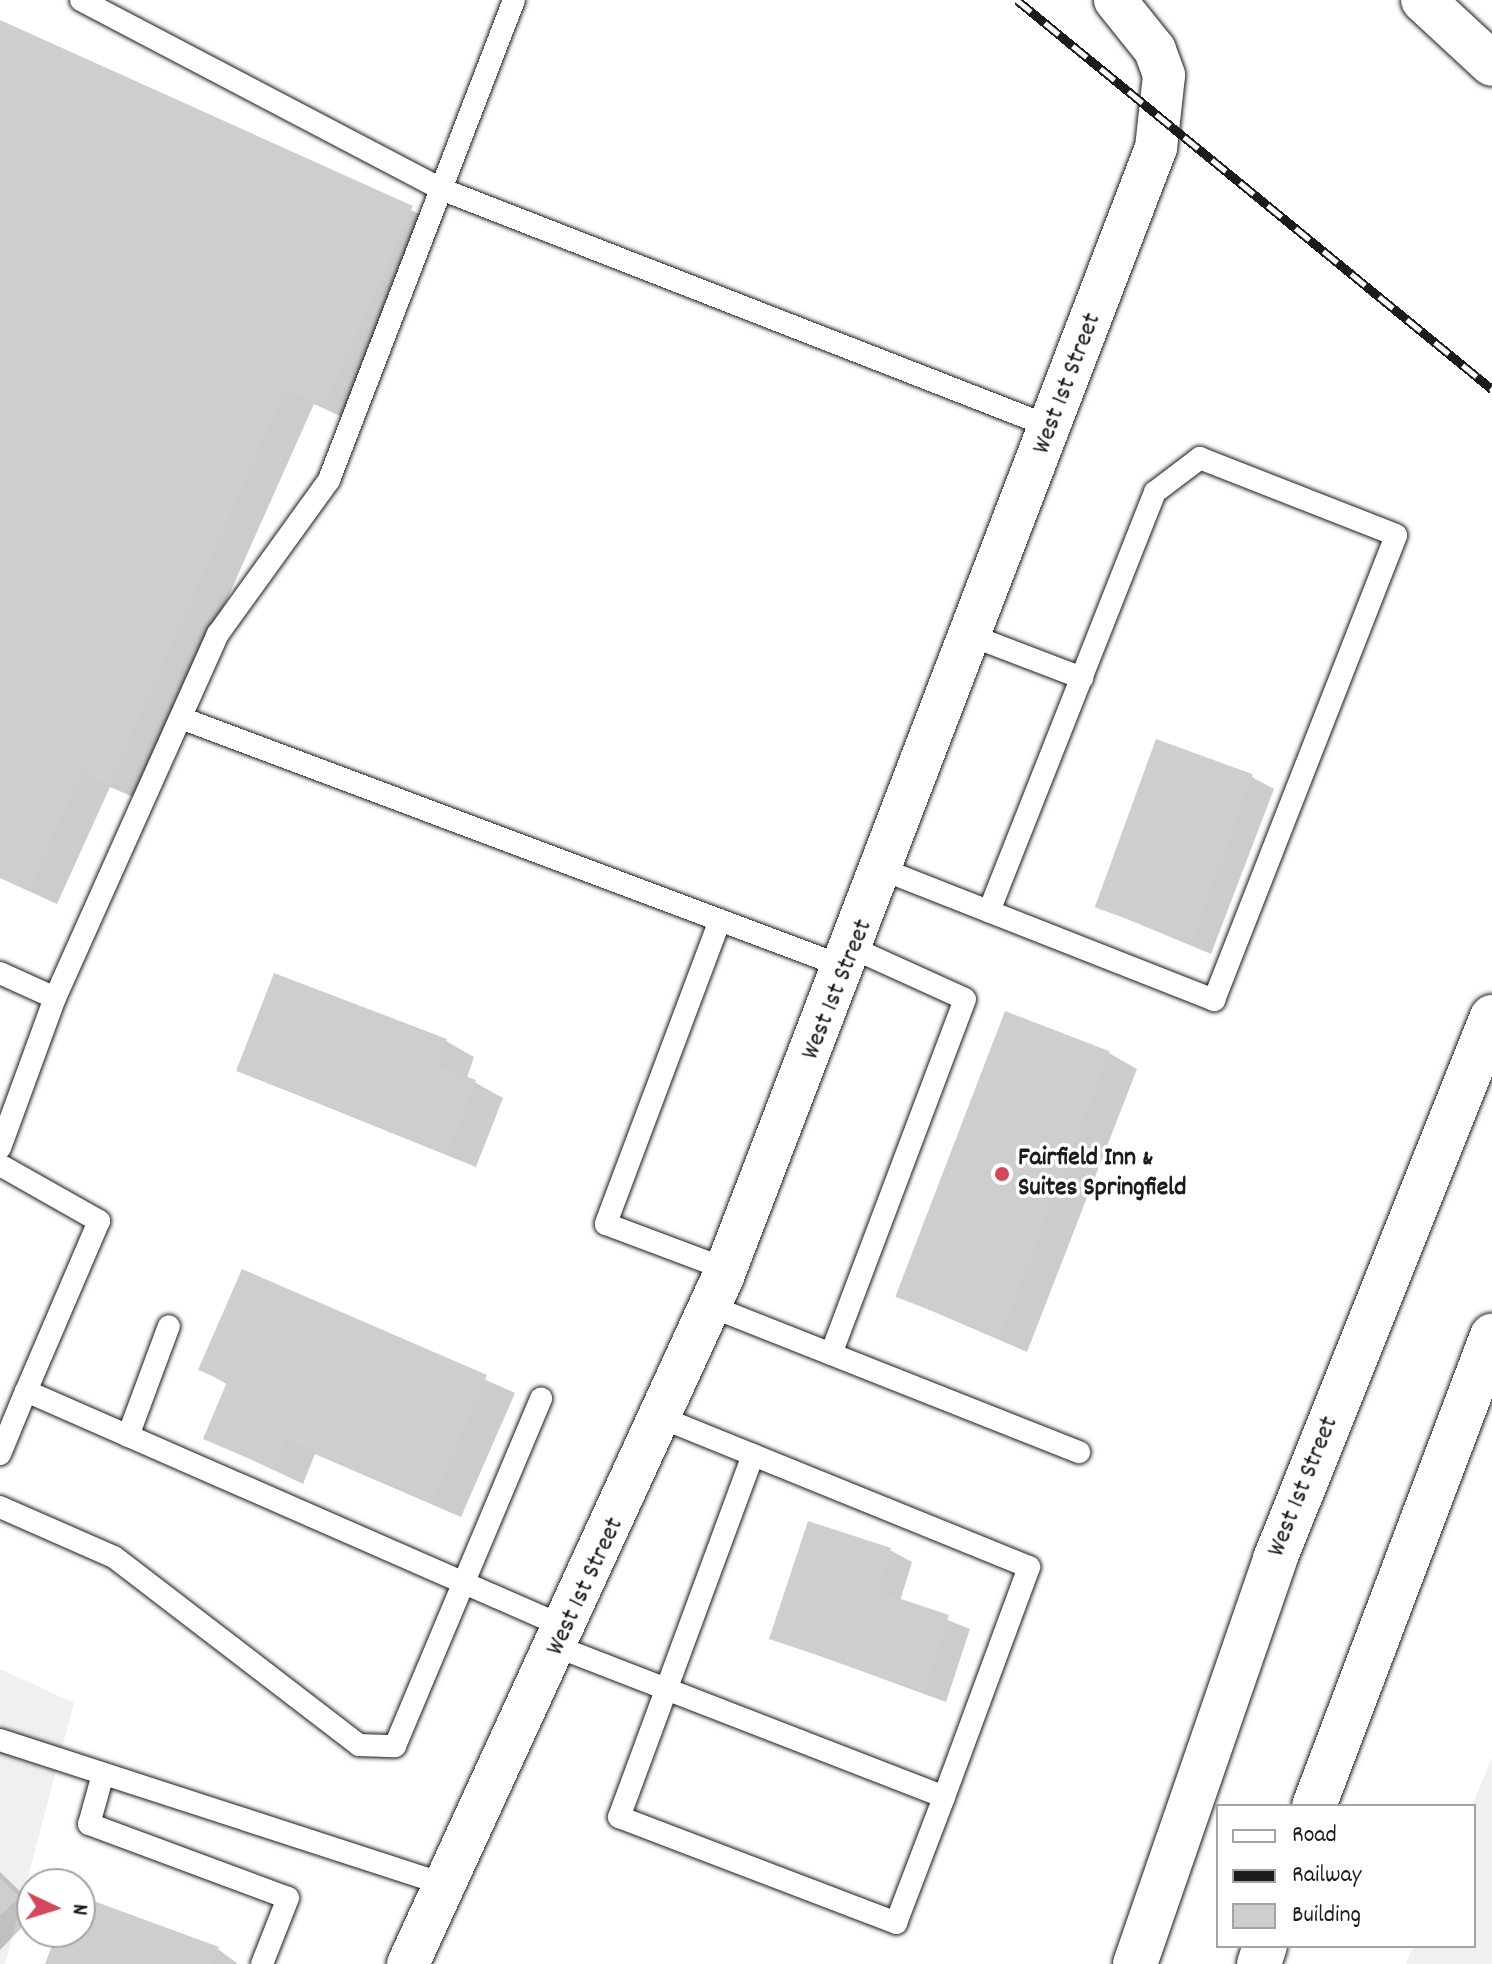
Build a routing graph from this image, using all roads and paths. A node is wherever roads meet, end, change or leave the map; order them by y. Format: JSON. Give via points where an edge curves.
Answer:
{"nodes":[{"id":1,"x":81,"y":0,"type":"edge"},
{"id":2,"x":514,"y":0,"type":"edge"},
{"id":3,"x":1115,"y":0,"type":"edge"},
{"id":4,"x":1423,"y":0,"type":"edge"},
{"id":5,"x":1492,"y":64,"type":"edge"},
{"id":6,"x":441,"y":189,"type":"junction"},
{"id":7,"x":1051,"y":427,"type":"junction"},
{"id":8,"x":972,"y":636,"type":"junction"},
{"id":9,"x":1082,"y":678,"type":"junction"},
{"id":10,"x":181,"y":718,"type":"junction"},
{"id":11,"x":884,"y":870,"type":"junction"},
{"id":12,"x":989,"y":911,"type":"junction"},
{"id":13,"x":720,"y":920,"type":"junction"},
{"id":14,"x":851,"y":958,"type":"junction"},
{"id":15,"x":0,"y":973,"type":"edge"},
{"id":16,"x":55,"y":998,"type":"junction"},
{"id":17,"x":1492,"y":1017,"type":"edge"},
{"id":18,"x":0,"y":1148,"type":"edge"},
{"id":19,"x":0,"y":1165,"type":"edge"},
{"id":20,"x":718,"y":1287,"type":"junction"},
{"id":21,"x":169,"y":1326,"type":"dead end"},
{"id":22,"x":1492,"y":1336,"type":"edge"},
{"id":23,"x":831,"y":1354,"type":"junction"},
{"id":24,"x":26,"y":1391,"type":"junction"},
{"id":25,"x":541,"y":1398,"type":"dead end"},
{"id":26,"x":662,"y":1418,"type":"junction"},
{"id":27,"x":128,"y":1436,"type":"junction"},
{"id":28,"x":1079,"y":1452,"type":"dead end"},
{"id":29,"x":0,"y":1454,"type":"edge"},
{"id":30,"x":753,"y":1455,"type":"junction"},
{"id":31,"x":0,"y":1507,"type":"edge"},
{"id":32,"x":469,"y":1584,"type":"junction"},
{"id":33,"x":562,"y":1637,"type":"junction"},
{"id":34,"x":666,"y":1689,"type":"junction"},
{"id":35,"x":0,"y":1740,"type":"edge"},
{"id":36,"x":103,"y":1774,"type":"junction"},
{"id":37,"x":944,"y":1797,"type":"junction"},
{"id":38,"x":1315,"y":1804,"type":"edge"},
{"id":39,"x":446,"y":1885,"type":"junction"},
{"id":40,"x":262,"y":1964,"type":"edge"},
{"id":41,"x":408,"y":1964,"type":"edge"},
{"id":42,"x":1135,"y":1964,"type":"edge"}],
"edges":[{"from":1,"to":6,"type":"lane"},
{"from":2,"to":6,"type":"lane"},
{"from":3,"to":7,"type":"street","name":"West 1st Street","via":[[1155,50],[1164,75],[1163,121]]},
{"from":4,"to":5,"type":"main road"},
{"from":6,"to":7,"type":"lane"},
{"from":6,"to":10,"type":"lane","via":[[329,480],[218,634]]},
{"from":7,"to":8,"type":"street","name":"West 1st Street"},
{"from":8,"to":9,"type":"lane"},
{"from":8,"to":11,"type":"street","name":"West 1st Street"},
{"from":9,"to":12,"type":"lane"},
{"from":9,"to":12,"type":"lane","via":[[1155,492],[1200,458],[1396,535],[1214,1000]]},
{"from":10,"to":13,"type":"lane"},
{"from":10,"to":16,"type":"lane"},
{"from":11,"to":12,"type":"lane"},
{"from":11,"to":14,"type":"street","name":"West 1st Street"},
{"from":13,"to":14,"type":"lane"},
{"from":13,"to":20,"type":"lane","via":[[606,1224]]},
{"from":14,"to":20,"type":"street","name":"West 1st Street"},
{"from":14,"to":23,"type":"lane","via":[[965,999]]},
{"from":15,"to":16,"type":"lane"},
{"from":16,"to":18,"type":"lane"},
{"from":17,"to":42,"type":"main road","name":"West 1st Street","via":[[1275,1559]]},
{"from":19,"to":24,"type":"lane","via":[[99,1221]]},
{"from":20,"to":23,"type":"lane"},
{"from":20,"to":26,"type":"street","name":"West 1st Street"},
{"from":21,"to":27,"type":"lane"},
{"from":22,"to":38,"type":"main road"},
{"from":23,"to":28,"type":"lane"},
{"from":24,"to":27,"type":"lane"},
{"from":24,"to":29,"type":"lane"},
{"from":25,"to":32,"type":"lane"},
{"from":26,"to":30,"type":"lane"},
{"from":26,"to":33,"type":"street","name":"West 1st Street"},
{"from":27,"to":32,"type":"lane"},
{"from":30,"to":34,"type":"lane"},
{"from":30,"to":37,"type":"lane","via":[[1029,1567]]},
{"from":31,"to":32,"type":"lane","via":[[114,1557],[359,1745],[395,1746]]},
{"from":32,"to":33,"type":"lane"},
{"from":33,"to":34,"type":"lane"},
{"from":33,"to":39,"type":"street","name":"West 1st Street"},
{"from":34,"to":37,"type":"lane"},
{"from":34,"to":37,"type":"lane","via":[[619,1817],[896,1923]]},
{"from":35,"to":36,"type":"lane"},
{"from":36,"to":39,"type":"lane"},
{"from":36,"to":40,"type":"lane","via":[[89,1824],[288,1898]]},
{"from":39,"to":41,"type":"street","name":"West 1st Street"}]}
